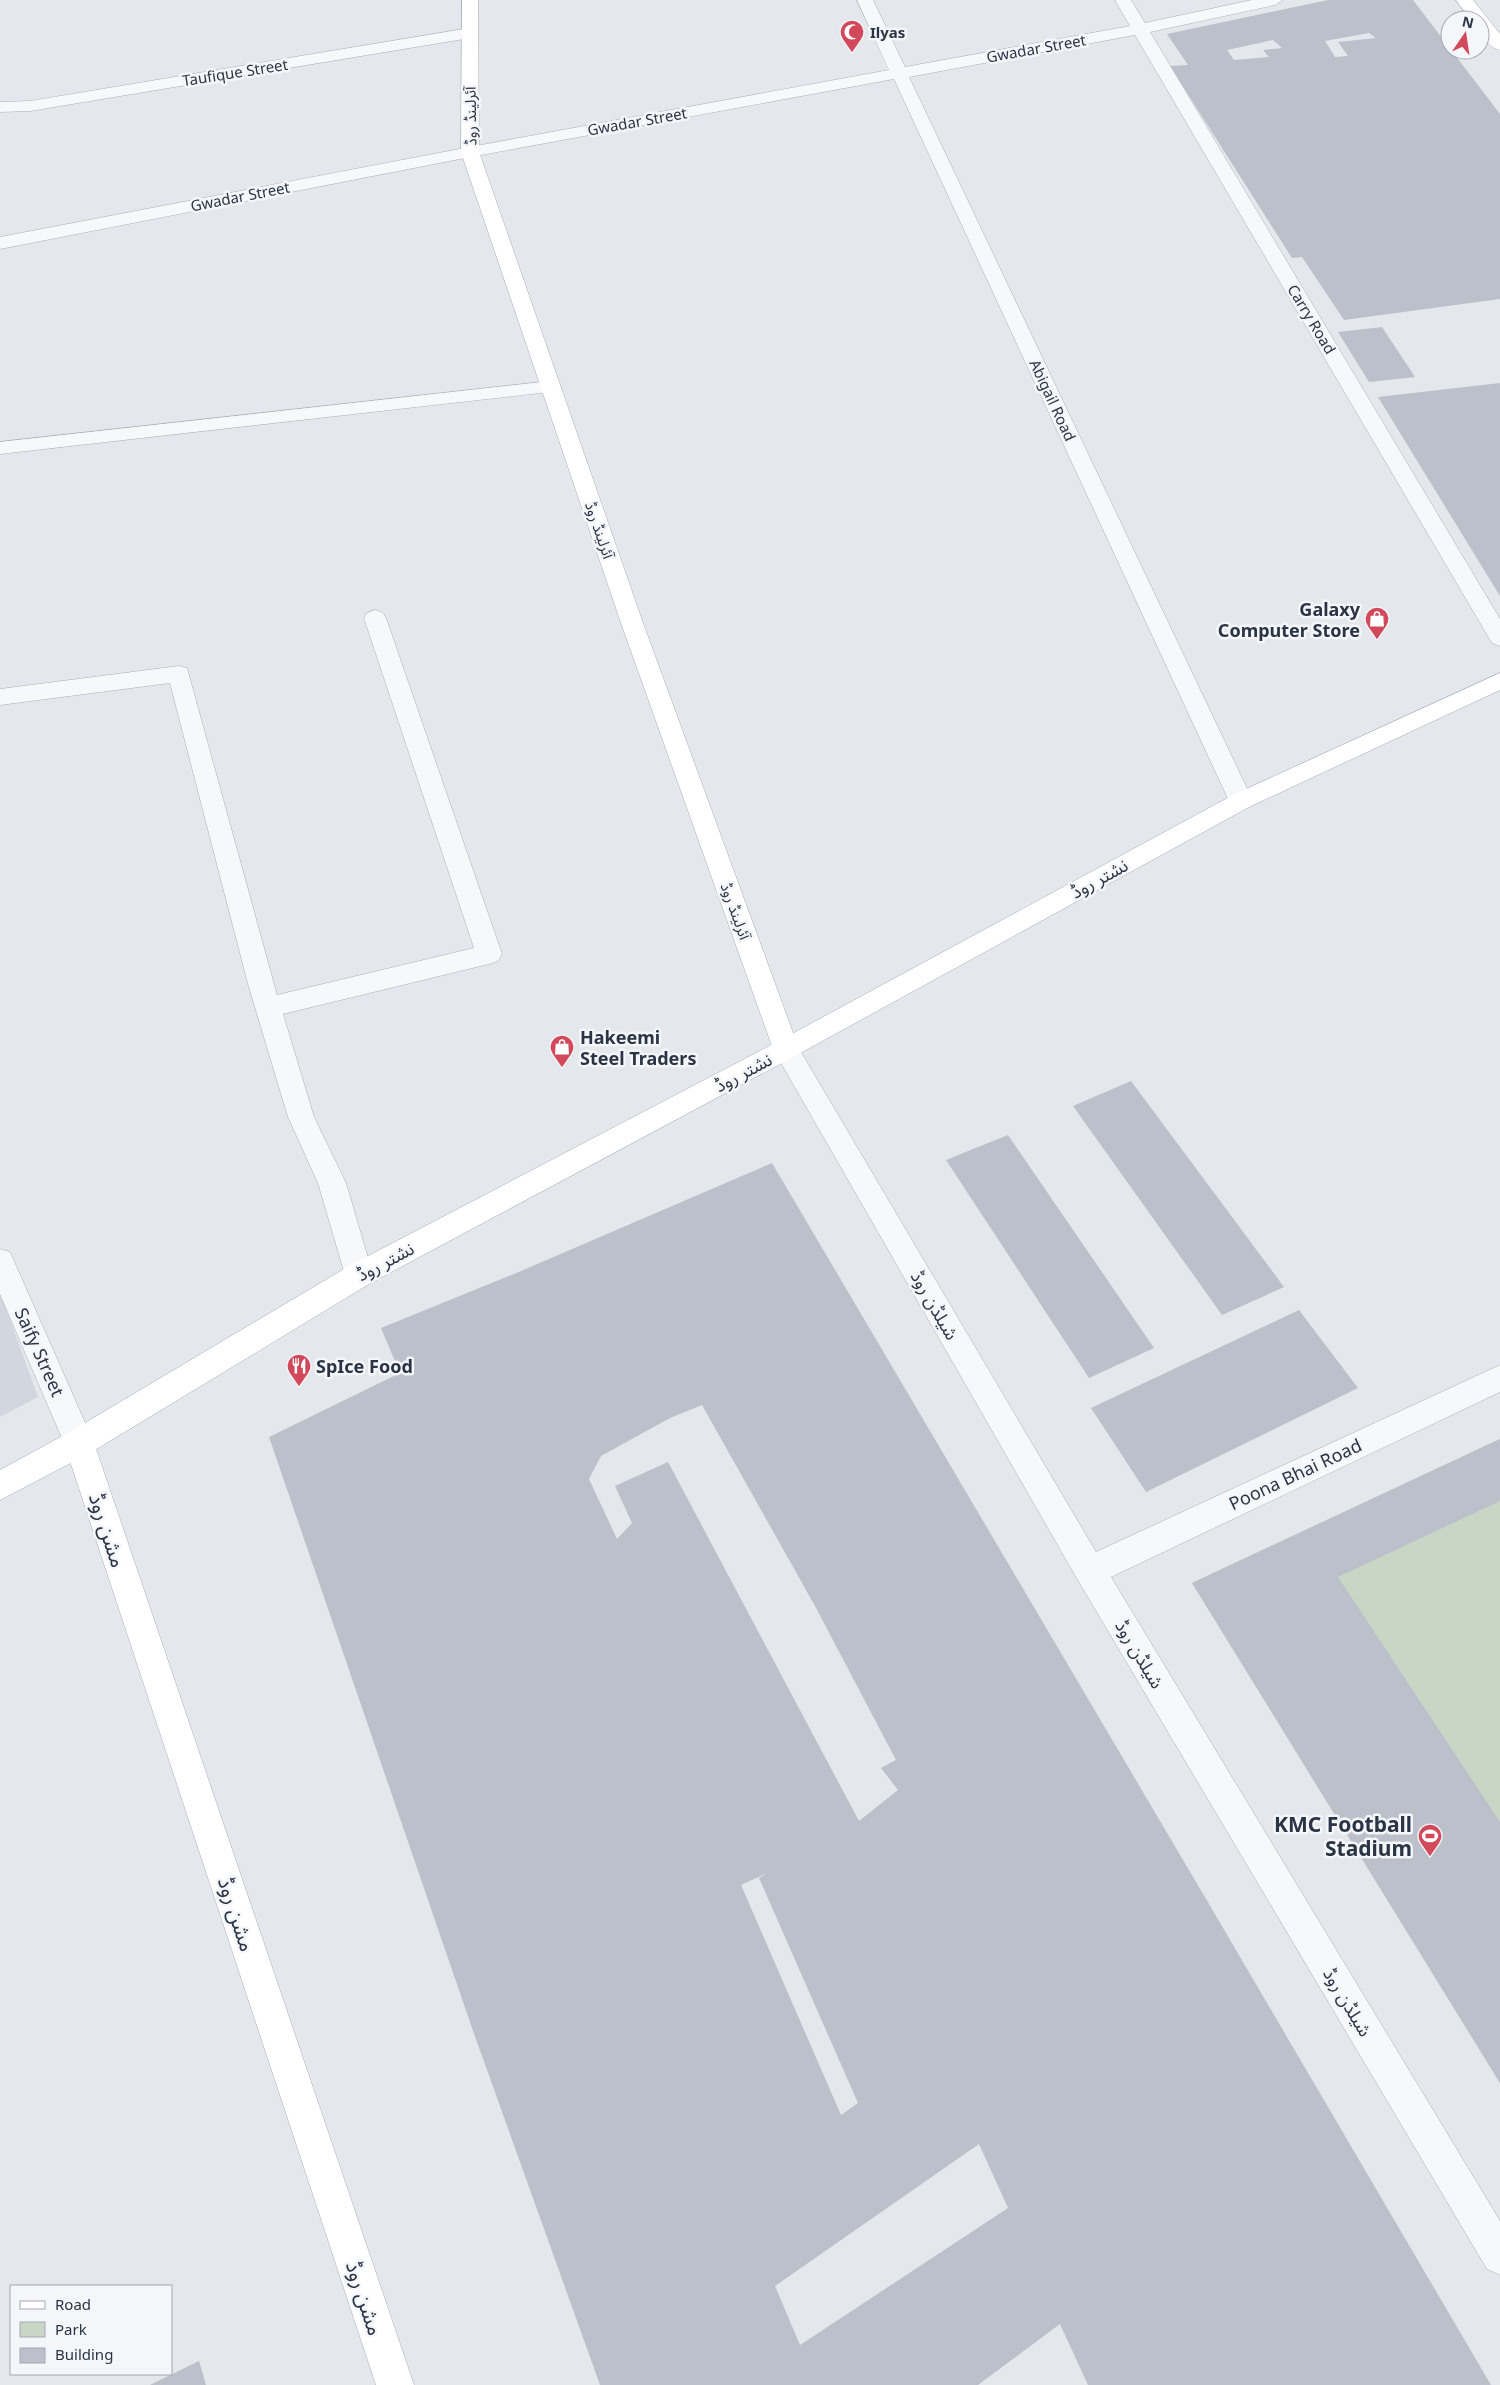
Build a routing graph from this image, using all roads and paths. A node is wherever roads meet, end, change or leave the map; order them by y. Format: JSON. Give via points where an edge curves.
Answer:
{"nodes":[{"id":1,"x":470,"y":0,"type":"edge"},
{"id":2,"x":865,"y":0,"type":"edge"},
{"id":3,"x":1123,"y":0,"type":"edge"},
{"id":4,"x":1275,"y":0,"type":"edge"},
{"id":5,"x":1464,"y":0,"type":"edge"},
{"id":6,"x":1141,"y":29,"type":"junction"},
{"id":7,"x":470,"y":33,"type":"junction"},
{"id":8,"x":1500,"y":45,"type":"edge"},
{"id":9,"x":900,"y":73,"type":"junction"},
{"id":10,"x":0,"y":108,"type":"edge"},
{"id":11,"x":470,"y":152,"type":"junction"},
{"id":12,"x":0,"y":243,"type":"edge"},
{"id":13,"x":551,"y":387,"type":"junction"},
{"id":14,"x":0,"y":448,"type":"edge"},
{"id":15,"x":375,"y":618,"type":"dead end"},
{"id":16,"x":1500,"y":638,"type":"edge"},
{"id":17,"x":1500,"y":681,"type":"edge"},
{"id":18,"x":0,"y":697,"type":"edge"},
{"id":19,"x":1241,"y":801,"type":"junction"},
{"id":20,"x":268,"y":1007,"type":"junction"},
{"id":21,"x":786,"y":1049,"type":"junction"},
{"id":22,"x":0,"y":1261,"type":"edge"},
{"id":23,"x":359,"y":1274,"type":"junction"},
{"id":24,"x":1500,"y":1378,"type":"edge"},
{"id":25,"x":79,"y":1443,"type":"junction"},
{"id":26,"x":0,"y":1486,"type":"edge"},
{"id":27,"x":1090,"y":1571,"type":"junction"},
{"id":28,"x":1500,"y":2256,"type":"edge"},
{"id":29,"x":394,"y":2385,"type":"edge"}],
"edges":[{"from":1,"to":7,"type":"main road","name":"آئرلینڈ روڈ"},
{"from":2,"to":9,"type":"street","name":"Abigail Road"},
{"from":3,"to":6,"type":"street","name":"Carry Road"},
{"from":4,"to":6,"type":"street","name":"Gwadar Street"},
{"from":5,"to":8,"type":"main road"},
{"from":6,"to":9,"type":"street","name":"Gwadar Street"},
{"from":6,"to":16,"type":"street","name":"Carry Road"},
{"from":7,"to":10,"type":"street","name":"Taufique Street","via":[[30,106]]},
{"from":7,"to":11,"type":"main road","name":"آئرلینڈ روڈ"},
{"from":9,"to":11,"type":"street","name":"Gwadar Street"},
{"from":9,"to":19,"type":"street","name":"Abigail Road"},
{"from":11,"to":12,"type":"street","name":"Gwadar Street"},
{"from":11,"to":13,"type":"main road","name":"آئرلینڈ روڈ"},
{"from":13,"to":14,"type":"street"},
{"from":13,"to":21,"type":"main road","name":"آئرلینڈ روڈ","via":[[632,623]]},
{"from":15,"to":20,"type":"street","via":[[489,954]]},
{"from":17,"to":19,"type":"main road","name":"نشتر روڈ"},
{"from":18,"to":20,"type":"street","via":[[179,674]]},
{"from":19,"to":21,"type":"main road","name":"نشتر روڈ"},
{"from":20,"to":23,"type":"street","via":[[301,1117],[332,1183]]},
{"from":21,"to":23,"type":"main road","name":"نشتر روڈ"},
{"from":21,"to":27,"type":"street","name":"شیلڈن روڈ"},
{"from":22,"to":25,"type":"street","name":"Saify Street"},
{"from":23,"to":25,"type":"main road","name":"نشتر روڈ"},
{"from":24,"to":27,"type":"street","name":"Poona Bhai Road"},
{"from":25,"to":26,"type":"main road","name":"نشتر روڈ"},
{"from":25,"to":29,"type":"main road","name":"مشن روڈ"},
{"from":27,"to":28,"type":"street","name":"شیلڈن روڈ"}]}
